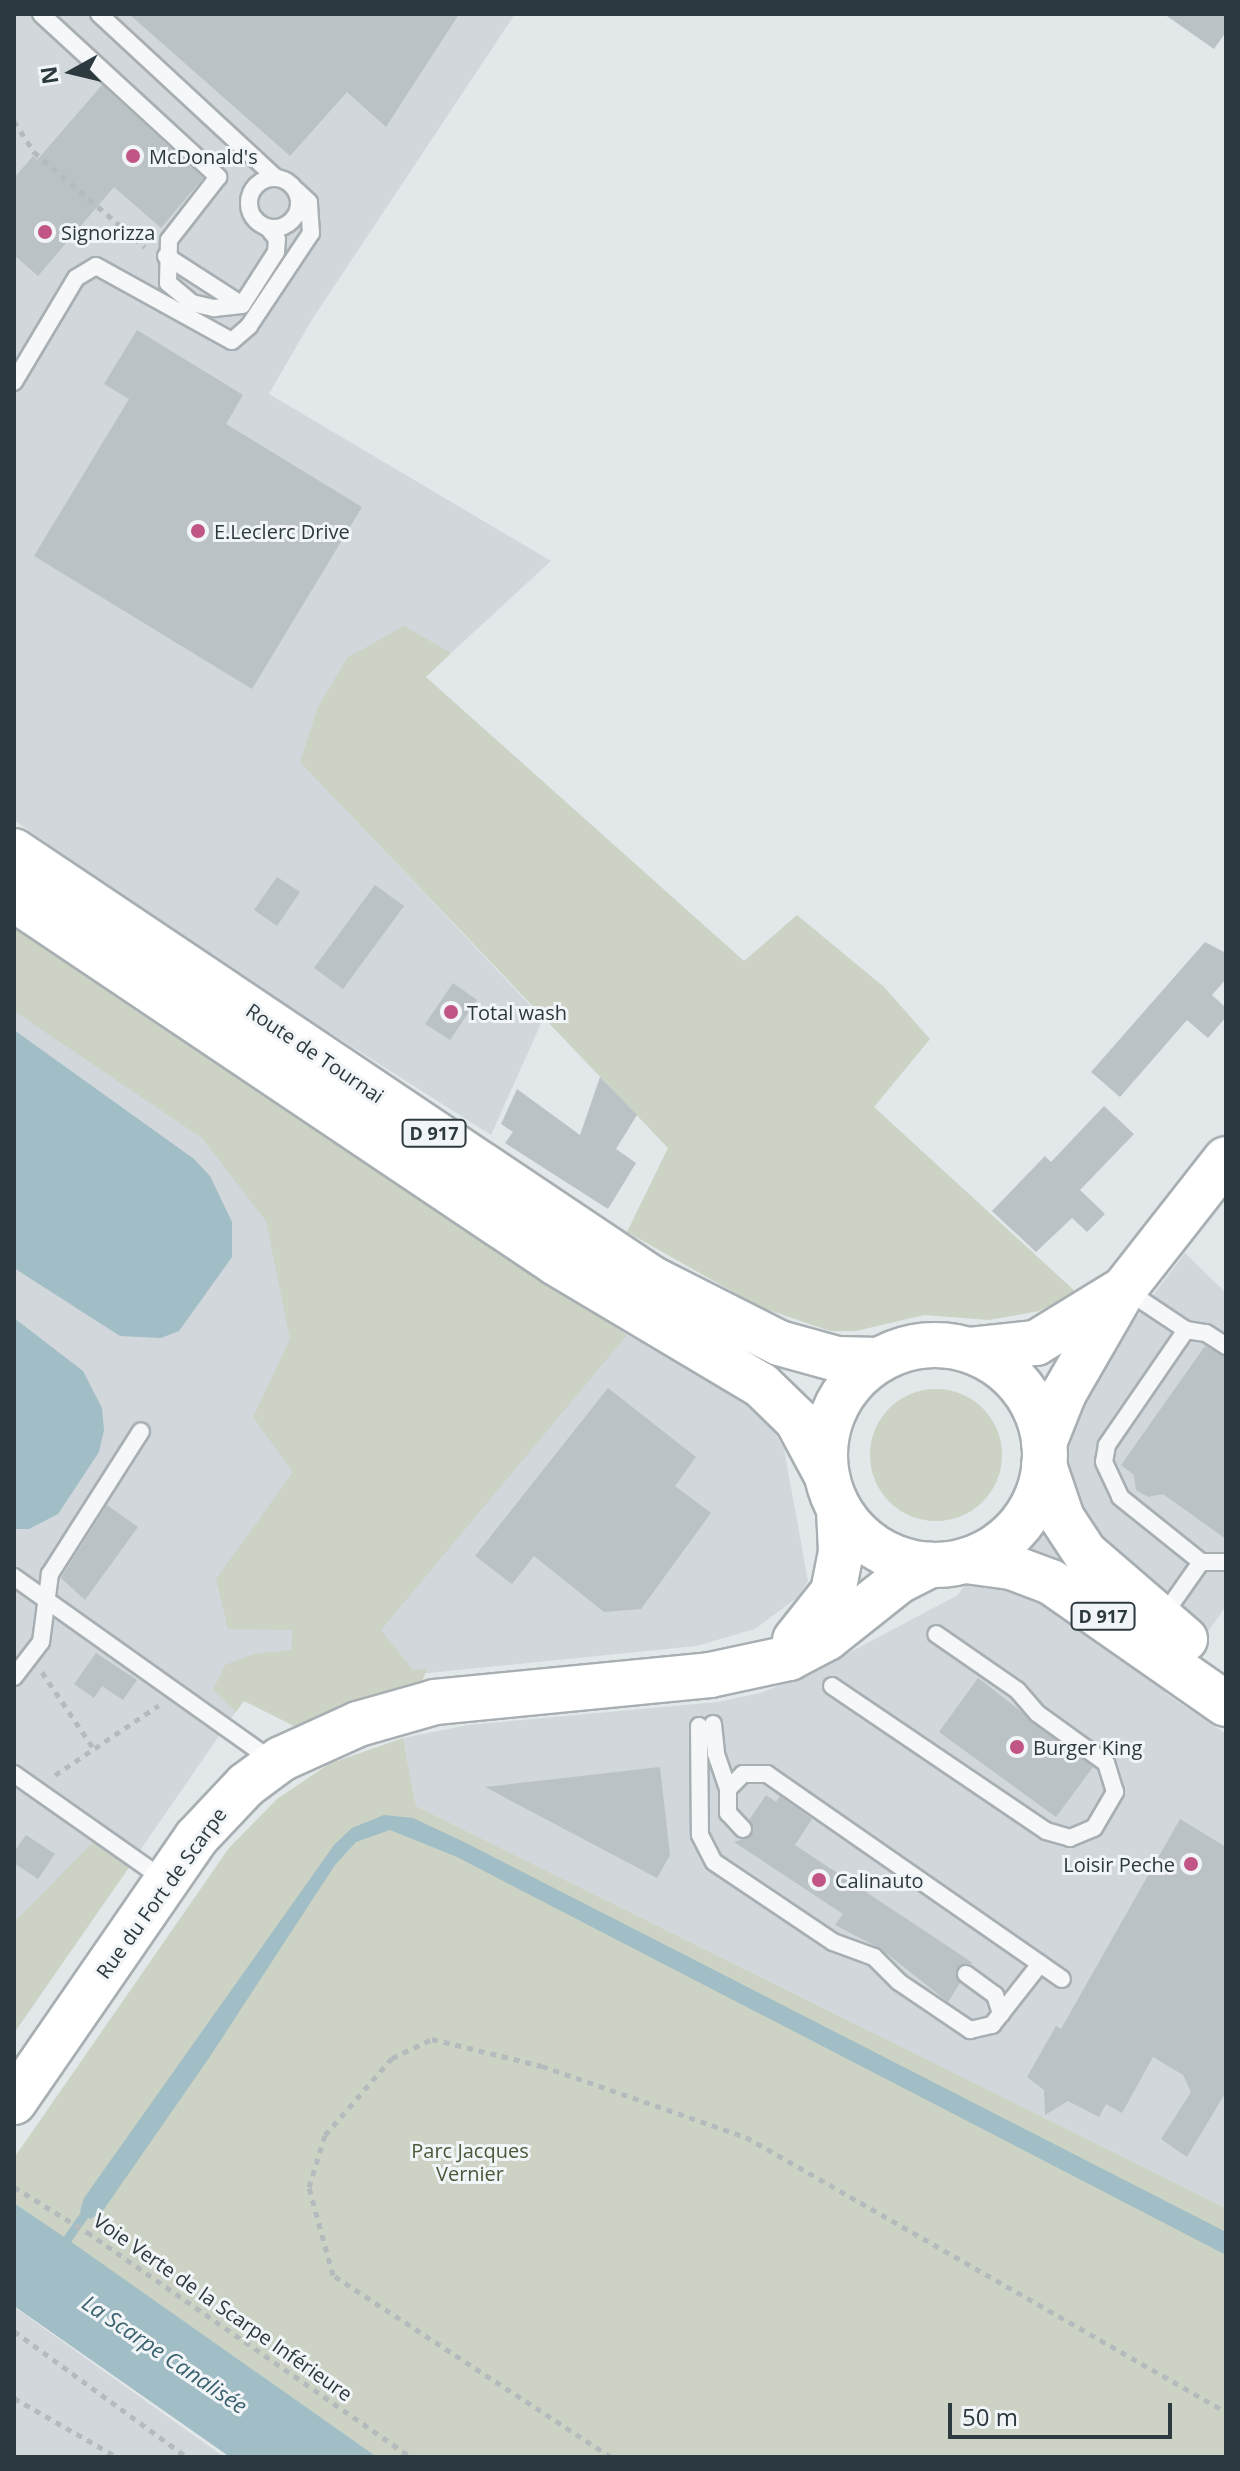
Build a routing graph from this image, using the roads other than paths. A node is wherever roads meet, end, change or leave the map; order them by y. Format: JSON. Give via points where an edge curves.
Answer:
{"nodes":[{"id":1,"x":41,"y":14,"type":"edge"},
{"id":2,"x":110,"y":18,"type":"edge"},
{"id":3,"x":243,"y":144,"type":"junction"},
{"id":4,"x":275,"y":177,"type":"junction"},
{"id":5,"x":254,"y":188,"type":"junction"},
{"id":6,"x":297,"y":191,"type":"junction"},
{"id":7,"x":268,"y":228,"type":"junction"},
{"id":8,"x":167,"y":254,"type":"junction"},
{"id":9,"x":242,"y":305,"type":"junction"},
{"id":10,"x":14,"y":382,"type":"edge"},
{"id":11,"x":14,"y":851,"type":"edge"},
{"id":12,"x":14,"y":880,"type":"edge"},
{"id":13,"x":14,"y":899,"type":"edge"},
{"id":14,"x":1226,"y":1159,"type":"edge"},
{"id":15,"x":1124,"y":1289,"type":"junction"},
{"id":16,"x":1186,"y":1330,"type":"junction"},
{"id":17,"x":1226,"y":1346,"type":"edge"},
{"id":18,"x":970,"y":1350,"type":"junction"},
{"id":19,"x":879,"y":1360,"type":"junction"},
{"id":20,"x":141,"y":1431,"type":"dead end"},
{"id":21,"x":1044,"y":1454,"type":"junction"},
{"id":22,"x":830,"y":1475,"type":"junction"},
{"id":23,"x":963,"y":1559,"type":"junction"},
{"id":24,"x":1201,"y":1562,"type":"junction"},
{"id":25,"x":1226,"y":1562,"type":"edge"},
{"id":26,"x":14,"y":1577,"type":"edge"},
{"id":27,"x":49,"y":1602,"type":"junction"},
{"id":28,"x":1160,"y":1621,"type":"junction"},
{"id":29,"x":936,"y":1634,"type":"dead end"},
{"id":30,"x":1226,"y":1667,"type":"edge"},
{"id":31,"x":727,"y":1672,"type":"junction"},
{"id":32,"x":14,"y":1677,"type":"edge"},
{"id":33,"x":1226,"y":1685,"type":"edge"},
{"id":34,"x":832,"y":1686,"type":"dead end"},
{"id":35,"x":1226,"y":1704,"type":"edge"},
{"id":36,"x":275,"y":1763,"type":"junction"},
{"id":37,"x":14,"y":1774,"type":"edge"},
{"id":38,"x":728,"y":1789,"type":"junction"},
{"id":39,"x":743,"y":1829,"type":"dead end"},
{"id":40,"x":166,"y":1881,"type":"junction"},
{"id":41,"x":1040,"y":1964,"type":"junction"},
{"id":42,"x":966,"y":1974,"type":"dead end"},
{"id":43,"x":1062,"y":1979,"type":"dead end"},
{"id":44,"x":1001,"y":2014,"type":"junction"},
{"id":45,"x":14,"y":2102,"type":"edge"}],
"edges":[{"from":1,"to":8,"type":"lane","via":[[218,177],[169,240]]},
{"from":2,"to":3,"type":"lane"},
{"from":3,"to":4,"type":"lane"},
{"from":3,"to":5,"type":"lane","via":[[254,165]]},
{"from":4,"to":5,"type":"lane"},
{"from":4,"to":6,"type":"lane"},
{"from":5,"to":7,"type":"lane","via":[[251,213]]},
{"from":6,"to":7,"type":"lane","via":[[299,206],[291,221]]},
{"from":6,"to":10,"type":"lane","via":[[309,202],[311,233],[249,326],[232,341],[96,266],[76,278]]},
{"from":7,"to":9,"type":"lane","via":[[277,239],[276,252]]},
{"from":8,"to":9,"type":"lane"},
{"from":8,"to":9,"type":"lane","via":[[168,283],[192,303],[214,308]]},
{"from":11,"to":19,"type":"main road","name":"Route de Tournai","number":"D 917","via":[[651,1278],[779,1343],[837,1359]]},
{"from":12,"to":22,"type":"lane","via":[[618,1287],[760,1366],[800,1397]]},
{"from":13,"to":22,"type":"main road","name":"Route de Tournai","number":"D 917","via":[[556,1263],[761,1385],[797,1420]]},
{"from":14,"to":15,"type":"main road"},
{"from":15,"to":16,"type":"lane"},
{"from":15,"to":18,"type":"main road","via":[[1041,1341]]},
{"from":15,"to":21,"type":"main road","via":[[1064,1393]]},
{"from":16,"to":17,"type":"lane","via":[[1206,1333]]},
{"from":16,"to":24,"type":"lane","via":[[1107,1445],[1104,1462],[1120,1497]]},
{"from":18,"to":19,"type":"main road","via":[[923,1345]]},
{"from":18,"to":21,"type":"main road","via":[[998,1364],[1020,1386],[1037,1413]]},
{"from":19,"to":22,"type":"main road","via":[[847,1389]]},
{"from":20,"to":27,"type":"lane","via":[[50,1574]]},
{"from":21,"to":23,"type":"main road","via":[[1032,1507],[1014,1532]]},
{"from":21,"to":28,"type":"main road","number":"D 917","via":[[1062,1518],[1085,1553]]},
{"from":22,"to":23,"type":"main road","via":[[878,1549]]},
{"from":22,"to":31,"type":"main road","name":"Rue du Fort de Scarpe","via":[[839,1572],[825,1608],[797,1638]]},
{"from":23,"to":31,"type":"main road","name":"Rue du Fort de Scarpe","via":[[886,1590],[808,1650]]},
{"from":23,"to":33,"type":"lane","via":[[1027,1555],[1054,1567]]},
{"from":23,"to":35,"type":"main road","number":"D 917","via":[[1011,1567],[1051,1582]]},
{"from":24,"to":25,"type":"lane"},
{"from":24,"to":28,"type":"lane"},
{"from":26,"to":27,"type":"lane"},
{"from":27,"to":32,"type":"lane","via":[[41,1642]]},
{"from":27,"to":36,"type":"lane"},
{"from":28,"to":30,"type":"main road","number":"D 917"},
{"from":29,"to":34,"type":"lane","via":[[1017,1690],[1037,1713],[1106,1763],[1115,1792],[1094,1828],[1070,1838],[1046,1831]]},
{"from":31,"to":36,"type":"main road","name":"Rue du Fort de Scarpe","via":[[444,1700],[358,1724]]},
{"from":36,"to":40,"type":"main road","name":"Rue du Fort de Scarpe","via":[[227,1803]]},
{"from":37,"to":40,"type":"lane"},
{"from":38,"to":39,"type":"lane","via":[[728,1813]]},
{"from":38,"to":41,"type":"lane","via":[[743,1774],[774,1777]]},
{"from":38,"to":44,"type":"lane","via":[[706,1725],[700,1835],[709,1857],[833,1942],[874,1957],[899,1982],[964,2027],[987,2029]]},
{"from":40,"to":45,"type":"main road","name":"Rue du Fort de Scarpe"},
{"from":41,"to":43,"type":"lane"},
{"from":41,"to":44,"type":"lane"},
{"from":42,"to":44,"type":"lane","via":[[995,1995]]}]}
